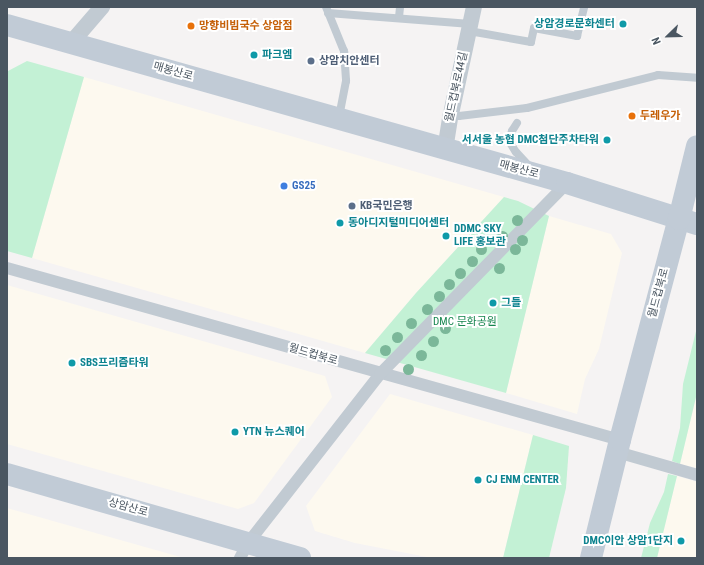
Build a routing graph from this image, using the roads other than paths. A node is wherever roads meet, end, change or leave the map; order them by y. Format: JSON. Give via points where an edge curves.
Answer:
{"nodes":[{"id":1,"x":102,"y":7,"type":"edge"},
{"id":2,"x":400,"y":7,"type":"edge"},
{"id":3,"x":474,"y":7,"type":"edge"},
{"id":4,"x":584,"y":7,"type":"edge"},
{"id":5,"x":327,"y":10,"type":"edge"},
{"id":6,"x":399,"y":17,"type":"junction"},
{"id":7,"x":7,"y":25,"type":"edge"},
{"id":8,"x":470,"y":27,"type":"junction"},
{"id":9,"x":70,"y":43,"type":"junction"},
{"id":10,"x":697,"y":78,"type":"edge"},
{"id":11,"x":451,"y":114,"type":"junction"},
{"id":12,"x":339,"y":118,"type":"junction"},
{"id":13,"x":517,"y":123,"type":"dead end"},
{"id":14,"x":697,"y":146,"type":"edge"},
{"id":15,"x":445,"y":150,"type":"junction"},
{"id":16,"x":538,"y":175,"type":"junction"},
{"id":17,"x":567,"y":183,"type":"junction"},
{"id":18,"x":688,"y":222,"type":"edge"},
{"id":19,"x":7,"y":268,"type":"edge"},
{"id":20,"x":380,"y":374,"type":"junction"},
{"id":21,"x":618,"y":446,"type":"junction"},
{"id":22,"x":7,"y":474,"type":"edge"},
{"id":23,"x":697,"y":475,"type":"edge"},
{"id":24,"x":244,"y":551,"type":"edge"},
{"id":25,"x":300,"y":558,"type":"edge"},
{"id":26,"x":591,"y":558,"type":"edge"}],
"edges":[{"from":1,"to":9,"type":"street"},
{"from":2,"to":6,"type":"lane"},
{"from":3,"to":8,"type":"street","name":"월드컵북로44길"},
{"from":4,"to":8,"type":"lane","via":[[577,36],[534,28],[531,42]]},
{"from":5,"to":6,"type":"lane"},
{"from":5,"to":12,"type":"lane","via":[[344,51],[346,81]]},
{"from":6,"to":8,"type":"lane"},
{"from":7,"to":9,"type":"main road","name":"매봉산로"},
{"from":8,"to":11,"type":"street","name":"월드컵북로44길"},
{"from":9,"to":12,"type":"main road","name":"매봉산로"},
{"from":10,"to":11,"type":"lane","via":[[658,75],[526,108],[459,116]]},
{"from":11,"to":15,"type":"street","name":"월드컵북로44길"},
{"from":12,"to":15,"type":"main road","name":"매봉산로"},
{"from":13,"to":16,"type":"lane","via":[[509,141]]},
{"from":14,"to":18,"type":"main road","name":"월드컵북로"},
{"from":15,"to":16,"type":"main road","name":"매봉산로"},
{"from":16,"to":17,"type":"main road","name":"매봉산로"},
{"from":17,"to":18,"type":"main road","name":"매봉산로"},
{"from":17,"to":20,"type":"street"},
{"from":18,"to":21,"type":"main road","name":"월드컵북로"},
{"from":19,"to":20,"type":"street","name":"월드컵북로"},
{"from":20,"to":21,"type":"street","name":"월드컵북로"},
{"from":20,"to":24,"type":"street"},
{"from":21,"to":23,"type":"street","name":"월드컵북로"},
{"from":21,"to":26,"type":"main road","name":"월드컵북로"},
{"from":22,"to":24,"type":"main road","name":"상암산로"},
{"from":24,"to":25,"type":"main road","name":"상암산로"}]}
